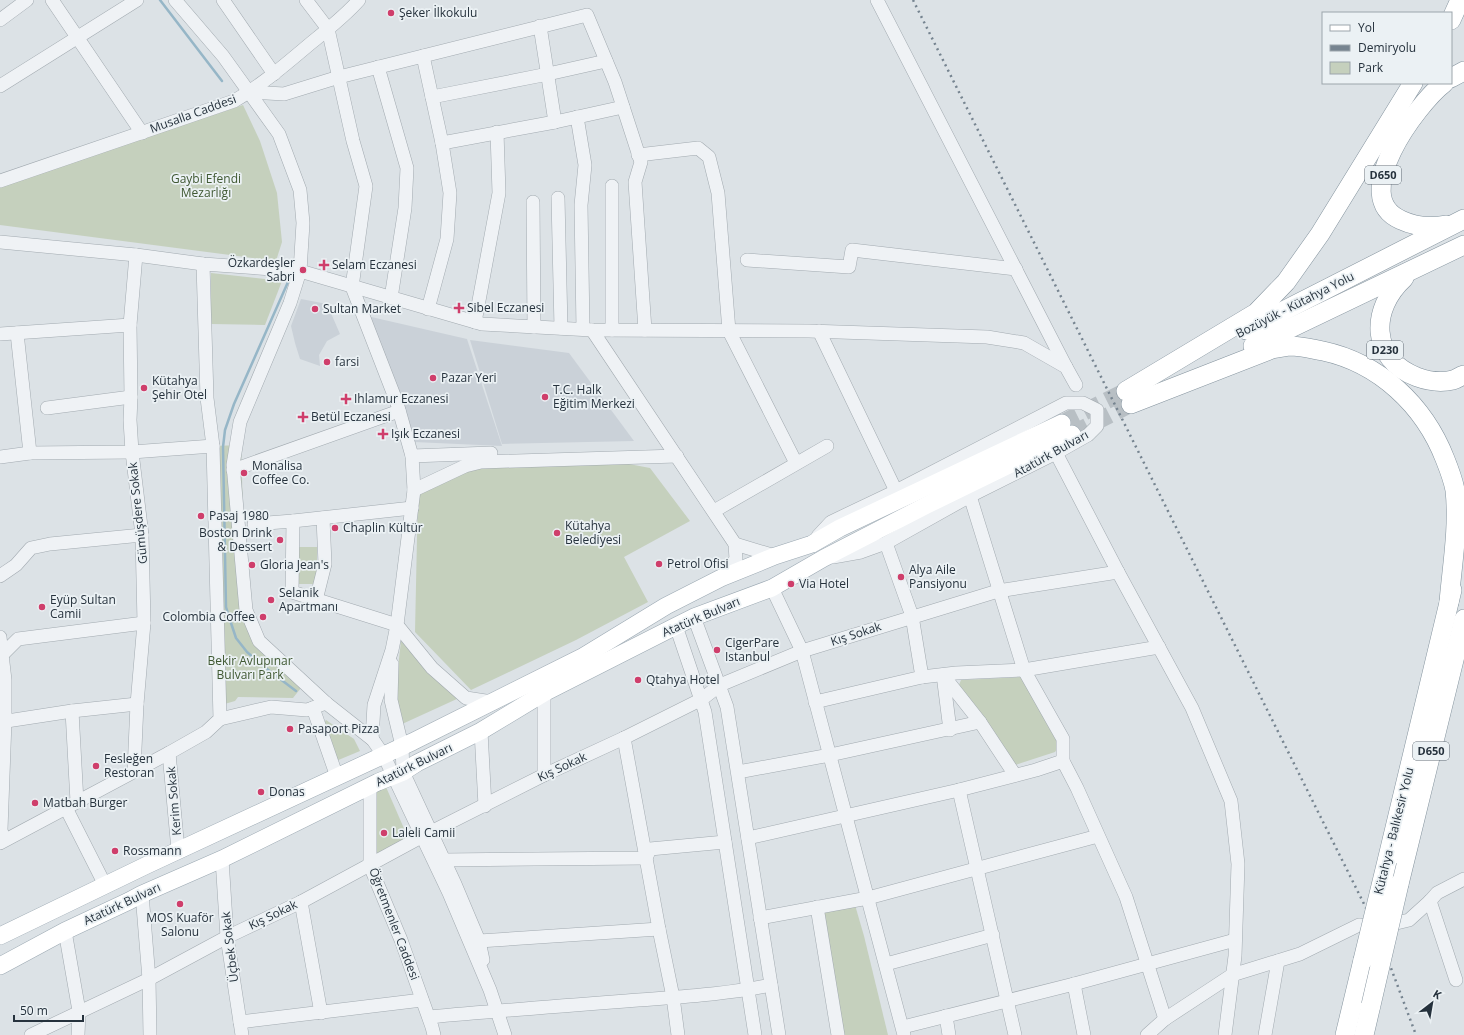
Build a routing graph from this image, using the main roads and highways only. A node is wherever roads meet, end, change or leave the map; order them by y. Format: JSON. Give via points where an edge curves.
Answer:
{"nodes":[{"id":1,"x":1460,"y":0,"type":"edge"},
{"id":2,"x":1452,"y":18,"type":"edge"},
{"id":3,"x":1464,"y":71,"type":"edge"},
{"id":4,"x":1452,"y":77,"type":"edge"},
{"id":5,"x":1412,"y":84,"type":"edge"},
{"id":6,"x":1443,"y":84,"type":"edge"},
{"id":7,"x":1460,"y":221,"type":"edge"},
{"id":8,"x":1464,"y":245,"type":"edge"},
{"id":9,"x":1412,"y":270,"type":"junction"},
{"id":10,"x":1464,"y":375,"type":"edge"},
{"id":11,"x":1128,"y":398,"type":"junction"},
{"id":12,"x":1464,"y":533,"type":"edge"},
{"id":13,"x":1449,"y":602,"type":"junction"},
{"id":14,"x":666,"y":606,"type":"junction"},
{"id":15,"x":1464,"y":619,"type":"edge"},
{"id":16,"x":676,"y":626,"type":"junction"},
{"id":17,"x":0,"y":936,"type":"edge"},
{"id":18,"x":0,"y":966,"type":"edge"},
{"id":19,"x":1345,"y":1035,"type":"edge"},
{"id":20,"x":1364,"y":1035,"type":"edge"}],
"edges":[{"from":1,"to":2,"type":"highway"},
{"from":3,"to":4,"type":"highway"},
{"from":5,"to":11,"type":"highway","via":[[1320,234],[1286,282],[1256,313]]},
{"from":6,"to":7,"type":"highway","number":"D650","via":[[1421,107],[1394,148],[1383,169],[1380,190],[1385,207],[1395,218],[1410,224],[1435,227]]},
{"from":7,"to":11,"type":"highway","name":"Bozüyük - Kütahya Yolu"},
{"from":8,"to":9,"type":"highway","name":"Bozüyük - Kütahya Yolu","number":"D230"},
{"from":9,"to":10,"type":"highway","number":"D230","via":[[1395,286],[1381,312],[1381,339],[1387,353],[1409,374],[1423,379],[1438,382]]},
{"from":9,"to":11,"type":"highway","name":"Bozüyük - Kütahya Yolu"},
{"from":11,"to":13,"type":"highway","via":[[1272,349],[1291,346],[1347,358],[1381,376],[1409,399],[1423,417],[1450,472],[1455,489],[1456,527]]},
{"from":12,"to":13,"type":"highway","name":"Kütahya - Balıkesir Yolu","number":"D650"},
{"from":13,"to":19,"type":"highway","name":"Kütahya - Balıkesir Yolu","number":"D650","bridge":true},
{"from":14,"to":16,"type":"main road"},
{"from":14,"to":16,"type":"main road","name":"Atatürk Bulvarı","via":[[721,578],[812,544],[840,528],[1067,428],[772,588]]},
{"from":14,"to":17,"type":"main road","name":"Atatürk Bulvarı","via":[[584,656],[384,756],[178,850]]},
{"from":15,"to":20,"type":"highway","name":"Kütahya - Balıkesir Yolu","number":"D650","bridge":true},
{"from":16,"to":18,"type":"main road","name":"Atatürk Bulvarı","via":[[544,693],[481,731],[398,774],[65,931]]}]}
